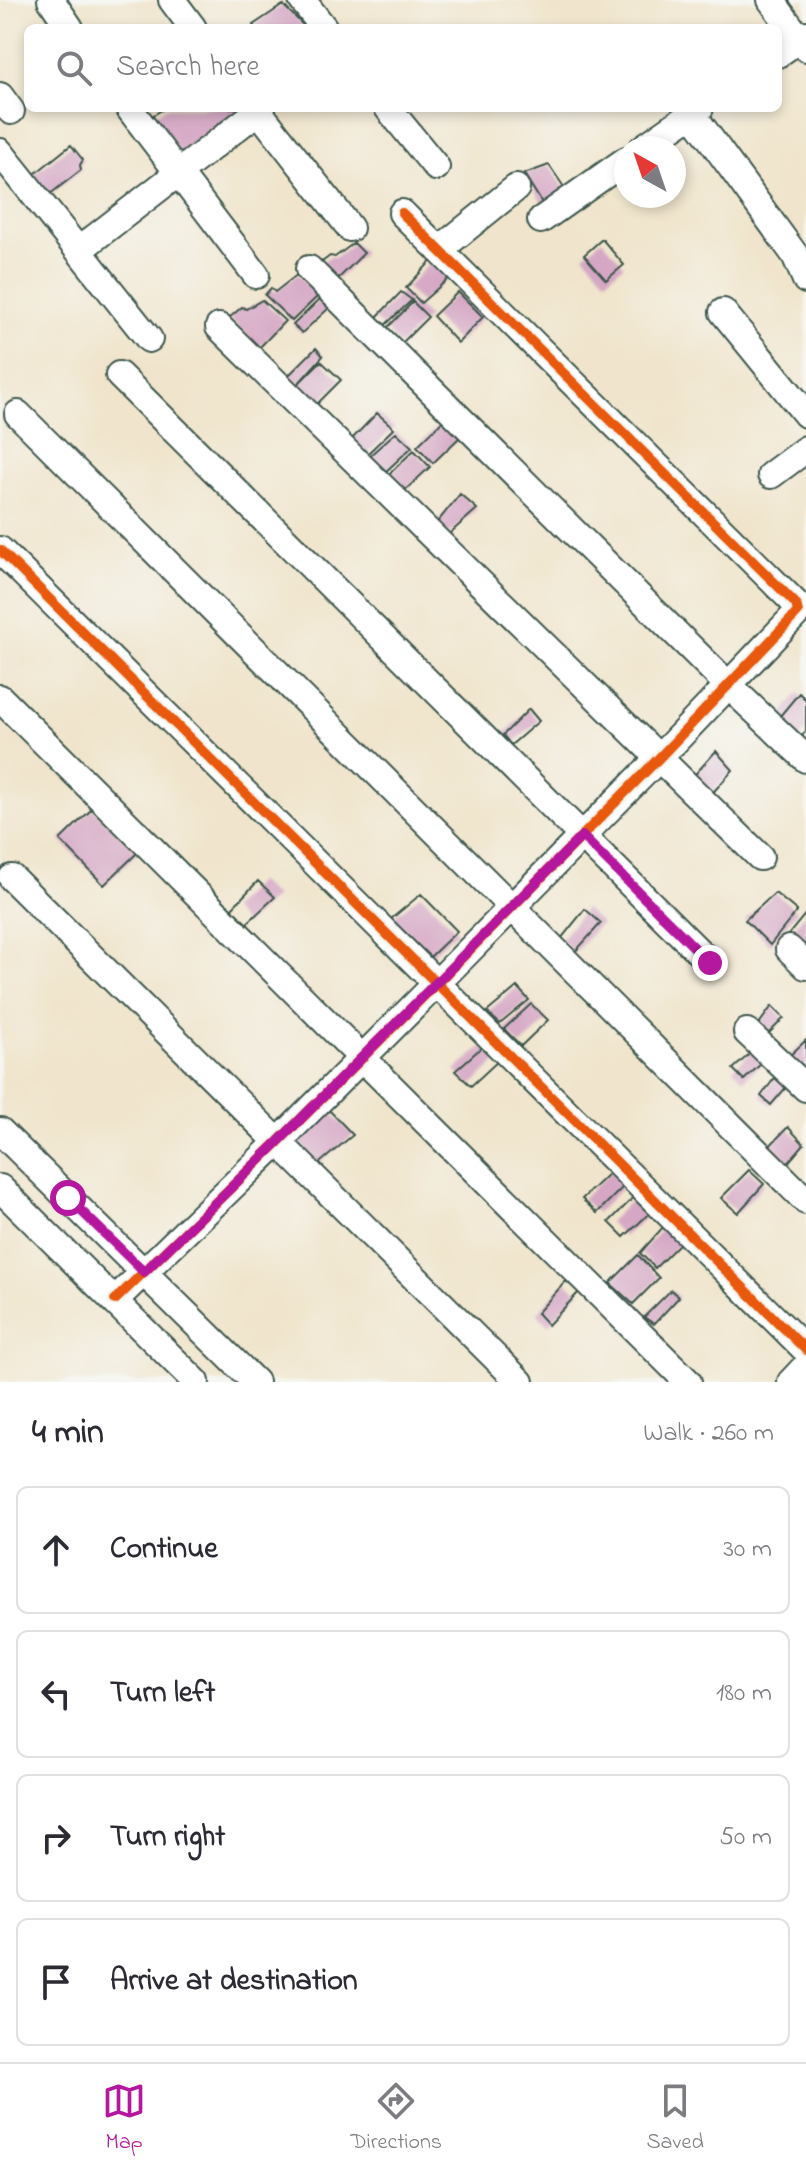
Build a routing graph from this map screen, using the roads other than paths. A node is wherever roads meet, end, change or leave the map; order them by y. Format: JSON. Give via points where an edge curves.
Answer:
{"nodes":[{"id":1,"x":51,"y":0,"type":"edge"},
{"id":2,"x":172,"y":0,"type":"edge"},
{"id":3,"x":302,"y":0,"type":"edge"},
{"id":4,"x":771,"y":0,"type":"edge"},
{"id":5,"x":67,"y":24,"type":"edge"},
{"id":6,"x":190,"y":24,"type":"edge"},
{"id":7,"x":321,"y":24,"type":"edge"},
{"id":8,"x":797,"y":44,"type":"edge"},
{"id":9,"x":132,"y":112,"type":"edge"},
{"id":10,"x":255,"y":112,"type":"edge"},
{"id":11,"x":261,"y":112,"type":"edge"},
{"id":12,"x":391,"y":112,"type":"edge"},
{"id":13,"x":691,"y":112,"type":"edge"},
{"id":14,"x":695,"y":112,"type":"edge"},
{"id":15,"x":659,"y":136,"type":"edge"},
{"id":16,"x":0,"y":152,"type":"edge"},
{"id":17,"x":436,"y":167,"type":"dead end"},
{"id":18,"x":614,"y":168,"type":"edge"},
{"id":19,"x":178,"y":174,"type":"junction"},
{"id":20,"x":516,"y":188,"type":"dead end"},
{"id":21,"x":402,"y":213,"type":"dead end"},
{"id":22,"x":541,"y":220,"type":"dead end"},
{"id":23,"x":350,"y":228,"type":"dead end"},
{"id":24,"x":79,"y":250,"type":"junction"},
{"id":25,"x":439,"y":250,"type":"junction"},
{"id":26,"x":309,"y":269,"type":"dead end"},
{"id":27,"x":256,"y":275,"type":"dead end"},
{"id":28,"x":806,"y":280,"type":"edge"},
{"id":29,"x":723,"y":312,"type":"dead end"},
{"id":30,"x":219,"y":327,"type":"dead end"},
{"id":31,"x":149,"y":339,"type":"dead end"},
{"id":32,"x":119,"y":375,"type":"dead end"},
{"id":33,"x":18,"y":414,"type":"dead end"},
{"id":34,"x":806,"y":414,"type":"edge"},
{"id":35,"x":806,"y":449,"type":"edge"},
{"id":36,"x":771,"y":475,"type":"dead end"},
{"id":37,"x":0,"y":550,"type":"edge"},
{"id":38,"x":802,"y":617,"type":"edge"},
{"id":39,"x":728,"y":685,"type":"junction"},
{"id":40,"x":0,"y":698,"type":"edge"},
{"id":41,"x":659,"y":758,"type":"junction"},
{"id":42,"x":806,"y":759,"type":"edge"},
{"id":43,"x":582,"y":836,"type":"junction"},
{"id":44,"x":760,"y":857,"type":"dead end"},
{"id":45,"x":12,"y":878,"type":"dead end"},
{"id":46,"x":511,"y":908,"type":"junction"},
{"id":47,"x":710,"y":963,"type":"dead end"},
{"id":48,"x":438,"y":982,"type":"junction"},
{"id":49,"x":747,"y":1032,"type":"dead end"},
{"id":50,"x":362,"y":1058,"type":"junction"},
{"id":51,"x":806,"y":1088,"type":"edge"},
{"id":52,"x":0,"y":1131,"type":"edge"},
{"id":53,"x":277,"y":1143,"type":"junction"},
{"id":54,"x":0,"y":1188,"type":"edge"},
{"id":55,"x":806,"y":1201,"type":"edge"},
{"id":56,"x":144,"y":1272,"type":"junction"},
{"id":57,"x":115,"y":1300,"type":"junction"},
{"id":58,"x":806,"y":1350,"type":"edge"},
{"id":59,"x":806,"y":1366,"type":"edge"},
{"id":60,"x":196,"y":1382,"type":"edge"},
{"id":61,"x":255,"y":1382,"type":"edge"},
{"id":62,"x":520,"y":1382,"type":"edge"},
{"id":63,"x":688,"y":1382,"type":"edge"},
{"id":64,"x":791,"y":1382,"type":"edge"}],
"edges":[{"from":1,"to":5,"type":"street"},
{"from":2,"to":6,"type":"street"},
{"from":3,"to":7,"type":"street"},
{"from":4,"to":8,"type":"street"},
{"from":9,"to":19,"type":"street"},
{"from":10,"to":19,"type":"street"},
{"from":11,"to":23,"type":"street"},
{"from":12,"to":17,"type":"street"},
{"from":13,"to":15,"type":"street"},
{"from":14,"to":28,"type":"street","via":[[795,255]]},
{"from":16,"to":24,"type":"street"},
{"from":18,"to":22,"type":"street"},
{"from":19,"to":24,"type":"street"},
{"from":19,"to":27,"type":"street"},
{"from":20,"to":25,"type":"street"},
{"from":21,"to":25,"type":"street"},
{"from":24,"to":31,"type":"street"},
{"from":25,"to":38,"type":"street","via":[[796,604]]},
{"from":26,"to":39,"type":"street"},
{"from":29,"to":34,"type":"street"},
{"from":30,"to":41,"type":"street"},
{"from":32,"to":43,"type":"street"},
{"from":33,"to":46,"type":"street"},
{"from":35,"to":36,"type":"street"},
{"from":37,"to":48,"type":"street"},
{"from":38,"to":39,"type":"street"},
{"from":39,"to":41,"type":"street"},
{"from":39,"to":42,"type":"street"},
{"from":40,"to":50,"type":"street"},
{"from":41,"to":43,"type":"street"},
{"from":41,"to":44,"type":"street"},
{"from":43,"to":46,"type":"street"},
{"from":43,"to":47,"type":"street"},
{"from":45,"to":53,"type":"street"},
{"from":46,"to":48,"type":"street"},
{"from":46,"to":55,"type":"street"},
{"from":48,"to":50,"type":"street"},
{"from":48,"to":58,"type":"street"},
{"from":49,"to":51,"type":"street"},
{"from":50,"to":53,"type":"street"},
{"from":50,"to":63,"type":"street"},
{"from":52,"to":56,"type":"street"},
{"from":53,"to":56,"type":"street"},
{"from":53,"to":62,"type":"street"},
{"from":54,"to":57,"type":"street"},
{"from":56,"to":57,"type":"street"},
{"from":56,"to":61,"type":"street"},
{"from":57,"to":60,"type":"street"},
{"from":59,"to":64,"type":"street"}]}
